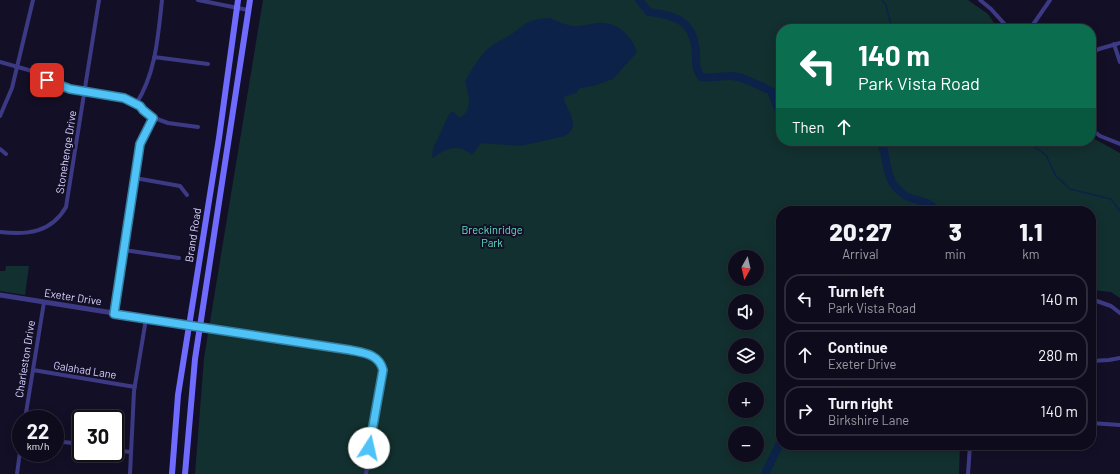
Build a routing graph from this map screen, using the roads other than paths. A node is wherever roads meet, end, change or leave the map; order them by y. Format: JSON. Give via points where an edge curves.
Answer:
{"nodes":[{"id":1,"x":33,"y":0,"type":"edge"},
{"id":2,"x":99,"y":0,"type":"edge"},
{"id":3,"x":162,"y":0,"type":"edge"},
{"id":4,"x":198,"y":0,"type":"edge"},
{"id":5,"x":238,"y":0,"type":"edge"},
{"id":6,"x":250,"y":0,"type":"edge"},
{"id":7,"x":980,"y":0,"type":"edge"},
{"id":8,"x":1050,"y":0,"type":"edge"},
{"id":9,"x":236,"y":8,"type":"junction"},
{"id":10,"x":248,"y":10,"type":"junction"},
{"id":11,"x":1004,"y":24,"type":"edge"},
{"id":12,"x":1033,"y":24,"type":"edge"},
{"id":13,"x":1120,"y":43,"type":"edge"},
{"id":14,"x":1114,"y":44,"type":"junction"},
{"id":15,"x":1096,"y":51,"type":"edge"},
{"id":16,"x":154,"y":57,"type":"junction"},
{"id":17,"x":0,"y":62,"type":"edge"},
{"id":18,"x":1120,"y":62,"type":"edge"},
{"id":19,"x":208,"y":64,"type":"dead end"},
{"id":20,"x":18,"y":66,"type":"junction"},
{"id":21,"x":84,"y":92,"type":"junction"},
{"id":22,"x":136,"y":104,"type":"junction"},
{"id":23,"x":0,"y":116,"type":"edge"},
{"id":24,"x":153,"y":118,"type":"junction"},
{"id":25,"x":198,"y":127,"type":"dead end"},
{"id":26,"x":1096,"y":133,"type":"edge"},
{"id":27,"x":1120,"y":144,"type":"edge"},
{"id":28,"x":0,"y":149,"type":"edge"},
{"id":29,"x":6,"y":154,"type":"dead end"},
{"id":30,"x":135,"y":178,"type":"junction"},
{"id":31,"x":187,"y":195,"type":"dead end"},
{"id":32,"x":0,"y":232,"type":"edge"},
{"id":33,"x":124,"y":250,"type":"junction"},
{"id":34,"x":179,"y":258,"type":"dead end"},
{"id":35,"x":0,"y":295,"type":"edge"},
{"id":36,"x":1096,"y":300,"type":"edge"},
{"id":37,"x":44,"y":302,"type":"junction"},
{"id":38,"x":1120,"y":313,"type":"edge"},
{"id":39,"x":114,"y":314,"type":"junction"},
{"id":40,"x":146,"y":319,"type":"junction"},
{"id":41,"x":189,"y":325,"type":"junction"},
{"id":42,"x":202,"y":327,"type":"junction"},
{"id":43,"x":1120,"y":358,"type":"edge"},
{"id":44,"x":1096,"y":361,"type":"edge"},
{"id":45,"x":33,"y":370,"type":"junction"},
{"id":46,"x":135,"y":387,"type":"junction"},
{"id":47,"x":26,"y":410,"type":"edge"},
{"id":48,"x":1096,"y":423,"type":"edge"},
{"id":49,"x":1120,"y":424,"type":"edge"},
{"id":50,"x":174,"y":444,"type":"junction"},
{"id":51,"x":187,"y":445,"type":"junction"},
{"id":52,"x":970,"y":450,"type":"edge"},
{"id":53,"x":124,"y":451,"type":"edge"},
{"id":54,"x":130,"y":452,"type":"junction"},
{"id":55,"x":19,"y":462,"type":"edge"},
{"id":56,"x":17,"y":474,"type":"edge"},
{"id":57,"x":130,"y":474,"type":"edge"},
{"id":58,"x":172,"y":474,"type":"edge"},
{"id":59,"x":185,"y":474,"type":"edge"},
{"id":60,"x":366,"y":474,"type":"edge"},
{"id":61,"x":968,"y":474,"type":"edge"}],
"edges":[{"from":1,"to":20,"type":"street"},
{"from":2,"to":21,"type":"street","name":"Stonehenge Drive"},
{"from":3,"to":16,"type":"street"},
{"from":4,"to":9,"type":"street"},
{"from":5,"to":9,"type":"main road","name":"Brand Road"},
{"from":6,"to":10,"type":"main road","name":"Brand Road"},
{"from":7,"to":11,"type":"street"},
{"from":8,"to":12,"type":"street"},
{"from":9,"to":10,"type":"street"},
{"from":9,"to":41,"type":"main road","name":"Brand Road","via":[[219,138]]},
{"from":10,"to":42,"type":"main road","name":"Brand Road"},
{"from":13,"to":14,"type":"street"},
{"from":14,"to":15,"type":"street"},
{"from":14,"to":18,"type":"street"},
{"from":16,"to":19,"type":"street"},
{"from":16,"to":22,"type":"street","via":[[146,89]]},
{"from":17,"to":20,"type":"street"},
{"from":20,"to":21,"type":"street","via":[[61,86]]},
{"from":20,"to":23,"type":"street"},
{"from":21,"to":22,"type":"street","via":[[124,98]]},
{"from":21,"to":32,"type":"street","name":"Stonehenge Drive","via":[[68,197],[62,212],[48,227],[37,232]]},
{"from":22,"to":24,"type":"street"},
{"from":24,"to":25,"type":"street"},
{"from":24,"to":30,"type":"street","via":[[140,144]]},
{"from":26,"to":27,"type":"street"},
{"from":28,"to":29,"type":"street"},
{"from":30,"to":31,"type":"street","via":[[180,186]]},
{"from":30,"to":33,"type":"street"},
{"from":33,"to":34,"type":"street"},
{"from":33,"to":39,"type":"street"},
{"from":35,"to":37,"type":"street","name":"Exeter Drive"},
{"from":36,"to":38,"type":"street"},
{"from":37,"to":39,"type":"street","name":"Exeter Drive"},
{"from":37,"to":45,"type":"street","name":"Charleston Drive"},
{"from":39,"to":40,"type":"street","name":"Exeter Drive"},
{"from":40,"to":41,"type":"street","name":"Exeter Drive"},
{"from":40,"to":46,"type":"street"},
{"from":41,"to":42,"type":"main road"},
{"from":41,"to":50,"type":"main road","name":"Brand Road","via":[[178,395]]},
{"from":42,"to":51,"type":"main road","name":"Brand Road","via":[[195,359]]},
{"from":42,"to":60,"type":"street","via":[[350,350],[377,357],[383,370]]},
{"from":43,"to":44,"type":"street"},
{"from":45,"to":46,"type":"street","name":"Galahad Lane"},
{"from":45,"to":47,"type":"street","name":"Charleston Drive"},
{"from":46,"to":54,"type":"street"},
{"from":48,"to":49,"type":"street"},
{"from":50,"to":51,"type":"main road"},
{"from":50,"to":58,"type":"main road","name":"Brand Road"},
{"from":51,"to":59,"type":"main road","name":"Brand Road"},
{"from":52,"to":61,"type":"street"},
{"from":53,"to":54,"type":"street"},
{"from":54,"to":57,"type":"street"},
{"from":55,"to":56,"type":"street"}]}
